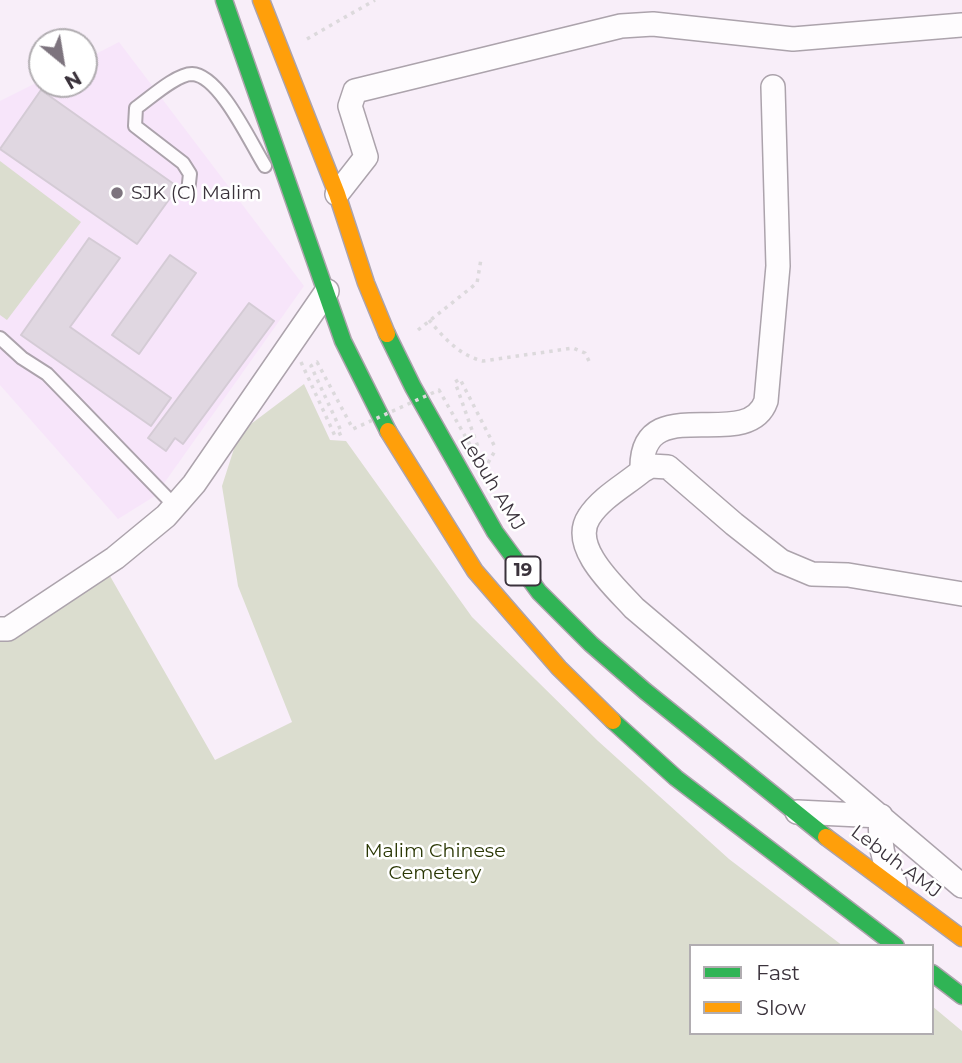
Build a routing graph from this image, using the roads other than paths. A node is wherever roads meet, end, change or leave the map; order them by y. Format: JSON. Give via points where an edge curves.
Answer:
{"nodes":[{"id":1,"x":224,"y":0,"type":"edge"},
{"id":2,"x":261,"y":0,"type":"edge"},
{"id":3,"x":962,"y":25,"type":"edge"},
{"id":4,"x":773,"y":87,"type":"dead end"},
{"id":5,"x":188,"y":192,"type":"dead end"},
{"id":6,"x":337,"y":194,"type":"junction"},
{"id":7,"x":294,"y":195,"type":"junction"},
{"id":8,"x":327,"y":290,"type":"junction"},
{"id":9,"x":0,"y":338,"type":"edge"},
{"id":10,"x":642,"y":471,"type":"junction"},
{"id":11,"x":175,"y":506,"type":"junction"},
{"id":12,"x":962,"y":594,"type":"edge"},
{"id":13,"x":0,"y":629,"type":"edge"},
{"id":14,"x":793,"y":811,"type":"junction"},
{"id":15,"x":881,"y":816,"type":"junction"},
{"id":16,"x":962,"y":886,"type":"edge"},
{"id":17,"x":900,"y":892,"type":"junction"},
{"id":18,"x":962,"y":938,"type":"edge"},
{"id":19,"x":893,"y":944,"type":"edge"},
{"id":20,"x":934,"y":975,"type":"edge"},
{"id":21,"x":962,"y":996,"type":"edge"}],
"edges":[{"from":1,"to":7,"type":"highway","number":"19"},
{"from":2,"to":6,"type":"highway","name":"Lebuh AMJ","number":"19"},
{"from":3,"to":6,"type":"street","via":[[793,39],[653,23],[621,26],[355,91],[350,106],[366,157]]},
{"from":4,"to":10,"type":"street","via":[[778,266],[763,411],[746,421],[664,428],[645,444]]},
{"from":5,"to":7,"type":"lane","via":[[190,174],[183,163],[135,126],[136,108],[176,79],[192,74],[219,90],[271,176],[291,187]]},
{"from":6,"to":14,"type":"highway","name":"Lebuh AMJ","number":"19","via":[[366,283],[419,399],[495,532],[539,592],[622,671]]},
{"from":7,"to":8,"type":"highway","number":"19"},
{"from":8,"to":11,"type":"street"},
{"from":8,"to":19,"type":"highway","number":"19","via":[[343,341],[400,453],[475,571],[521,626],[602,711],[676,778]]},
{"from":9,"to":11,"type":"lane","via":[[47,374]]},
{"from":10,"to":12,"type":"street","via":[[651,466],[668,467],[781,561],[812,574],[848,575]]},
{"from":10,"to":15,"type":"street","via":[[587,520],[586,548],[595,563],[634,608]]},
{"from":11,"to":13,"type":"street","via":[[115,558],[8,629]]},
{"from":14,"to":15,"type":"street"},
{"from":14,"to":17,"type":"highway","name":"Lebuh AMJ","number":"19"},
{"from":15,"to":16,"type":"street"},
{"from":15,"to":17,"type":"street","via":[[879,840],[885,866]]},
{"from":17,"to":18,"type":"highway","name":"Lebuh AMJ","number":"19"},
{"from":20,"to":21,"type":"highway"}]}
